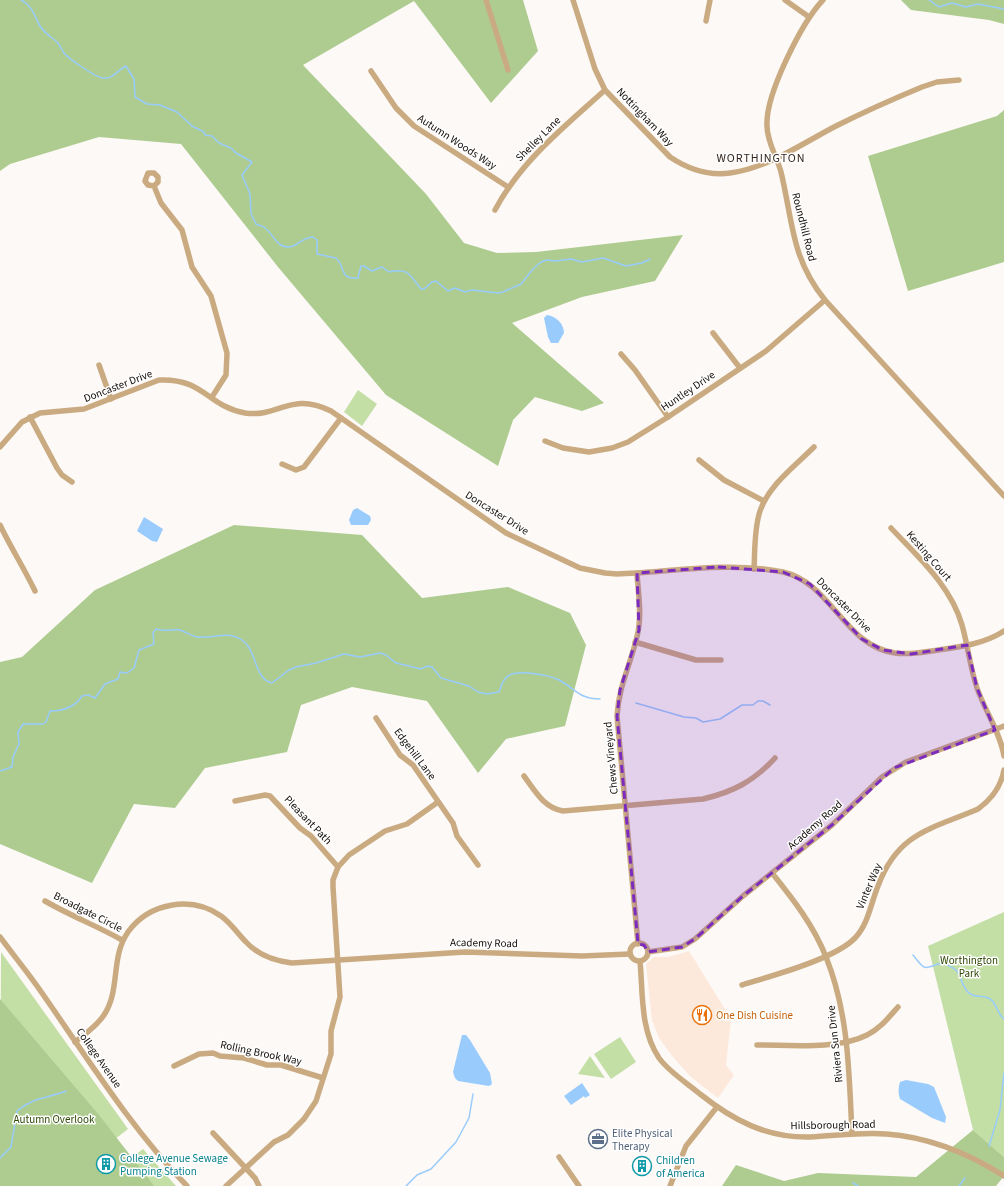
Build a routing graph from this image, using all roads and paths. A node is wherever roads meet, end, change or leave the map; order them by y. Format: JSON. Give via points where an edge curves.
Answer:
{"nodes":[{"id":1,"x":486,"y":0,"type":"edge"},
{"id":2,"x":573,"y":0,"type":"edge"},
{"id":3,"x":710,"y":0,"type":"edge"},
{"id":4,"x":785,"y":0,"type":"edge"},
{"id":5,"x":823,"y":0,"type":"edge"},
{"id":6,"x":809,"y":17,"type":"junction"},
{"id":7,"x":706,"y":21,"type":"dead end"},
{"id":8,"x":508,"y":70,"type":"dead end"},
{"id":9,"x":371,"y":71,"type":"dead end"},
{"id":10,"x":959,"y":80,"type":"dead end"},
{"id":11,"x":605,"y":90,"type":"junction"},
{"id":12,"x":776,"y":158,"type":"junction"},
{"id":13,"x":154,"y":186,"type":"dead end"},
{"id":14,"x":508,"y":187,"type":"junction"},
{"id":15,"x":496,"y":210,"type":"dead end"},
{"id":16,"x":825,"y":300,"type":"junction"},
{"id":17,"x":713,"y":333,"type":"dead end"},
{"id":18,"x":621,"y":354,"type":"dead end"},
{"id":19,"x":99,"y":365,"type":"dead end"},
{"id":20,"x":740,"y":368,"type":"junction"},
{"id":21,"x":212,"y":397,"type":"junction"},
{"id":22,"x":111,"y":399,"type":"junction"},
{"id":23,"x":30,"y":417,"type":"junction"},
{"id":24,"x":668,"y":417,"type":"junction"},
{"id":25,"x":341,"y":418,"type":"junction"},
{"id":26,"x":545,"y":441,"type":"dead end"},
{"id":27,"x":0,"y":447,"type":"edge"},
{"id":28,"x":814,"y":447,"type":"dead end"},
{"id":29,"x":699,"y":460,"type":"dead end"},
{"id":30,"x":282,"y":464,"type":"dead end"},
{"id":31,"x":72,"y":482,"type":"dead end"},
{"id":32,"x":1004,"y":496,"type":"edge"},
{"id":33,"x":764,"y":501,"type":"junction"},
{"id":34,"x":0,"y":525,"type":"edge"},
{"id":35,"x":890,"y":528,"type":"dead end"},
{"id":36,"x":754,"y":569,"type":"junction"},
{"id":37,"x":637,"y":573,"type":"junction"},
{"id":38,"x":35,"y":591,"type":"dead end"},
{"id":39,"x":1004,"y":631,"type":"edge"},
{"id":40,"x":636,"y":642,"type":"junction"},
{"id":41,"x":967,"y":645,"type":"junction"},
{"id":42,"x":721,"y":660,"type":"dead end"},
{"id":43,"x":376,"y":718,"type":"dead end"},
{"id":44,"x":1004,"y":726,"type":"edge"},
{"id":45,"x":995,"y":730,"type":"junction"},
{"id":46,"x":1004,"y":756,"type":"edge"},
{"id":47,"x":775,"y":758,"type":"dead end"},
{"id":48,"x":1004,"y":770,"type":"edge"},
{"id":49,"x":524,"y":776,"type":"dead end"},
{"id":50,"x":235,"y":801,"type":"dead end"},
{"id":51,"x":438,"y":802,"type":"junction"},
{"id":52,"x":626,"y":805,"type":"junction"},
{"id":53,"x":478,"y":865,"type":"dead end"},
{"id":54,"x":338,"y":867,"type":"junction"},
{"id":55,"x":772,"y":873,"type":"junction"},
{"id":56,"x":45,"y":901,"type":"dead end"},
{"id":57,"x":0,"y":937,"type":"edge"},
{"id":58,"x":122,"y":940,"type":"junction"},
{"id":59,"x":638,"y":944,"type":"junction"},
{"id":60,"x":648,"y":952,"type":"junction"},
{"id":61,"x":630,"y":954,"type":"junction"},
{"id":62,"x":826,"y":956,"type":"junction"},
{"id":63,"x":337,"y":960,"type":"junction"},
{"id":64,"x":640,"y":961,"type":"junction"},
{"id":65,"x":742,"y":985,"type":"dead end"},
{"id":66,"x":898,"y":1006,"type":"dead end"},
{"id":67,"x":75,"y":1042,"type":"junction"},
{"id":68,"x":847,"y":1042,"type":"junction"},
{"id":69,"x":757,"y":1045,"type":"dead end"},
{"id":70,"x":174,"y":1066,"type":"dead end"},
{"id":71,"x":323,"y":1078,"type":"junction"},
{"id":72,"x":717,"y":1107,"type":"junction"},
{"id":73,"x":213,"y":1132,"type":"dead end"},
{"id":74,"x":852,"y":1134,"type":"junction"},
{"id":75,"x":559,"y":1157,"type":"dead end"},
{"id":76,"x":246,"y":1168,"type":"junction"},
{"id":77,"x":1004,"y":1176,"type":"edge"},
{"id":78,"x":187,"y":1186,"type":"edge"},
{"id":79,"x":226,"y":1186,"type":"edge"},
{"id":80,"x":259,"y":1186,"type":"edge"},
{"id":81,"x":579,"y":1186,"type":"edge"},
{"id":82,"x":670,"y":1186,"type":"edge"}],
"edges":[{"from":1,"to":8,"type":"street"},
{"from":2,"to":11,"type":"street","name":"Nottingham Way","via":[[595,69]]},
{"from":3,"to":7,"type":"street"},
{"from":4,"to":6,"type":"street"},
{"from":5,"to":6,"type":"street","name":"Roundhill Road"},
{"from":6,"to":12,"type":"street","name":"Roundhill Road","via":[[791,50],[769,109],[767,126]]},
{"from":9,"to":14,"type":"street","name":"Autumn Woods Way","via":[[396,108],[414,126]]},
{"from":10,"to":12,"type":"street","name":"Nottingham Way","via":[[937,82],[922,87],[838,125]]},
{"from":11,"to":12,"type":"street","name":"Nottingham Way","via":[[660,148],[682,165],[692,169],[717,174],[730,173]]},
{"from":11,"to":14,"type":"street","name":"Shelley Lane","via":[[548,141]]},
{"from":12,"to":16,"type":"street","name":"Roundhill Road","via":[[799,257],[810,280]]},
{"from":13,"to":21,"type":"street","via":[[161,203],[182,230],[192,267],[211,296],[227,354],[226,375]]},
{"from":14,"to":15,"type":"street","name":"Shelley Lane"},
{"from":16,"to":20,"type":"street","name":"Huntley Drive","via":[[783,338]]},
{"from":16,"to":32,"type":"street","name":"Roundhill Road"},
{"from":17,"to":20,"type":"street"},
{"from":18,"to":24,"type":"street"},
{"from":19,"to":22,"type":"street"},
{"from":20,"to":24,"type":"street","name":"Huntley Drive"},
{"from":21,"to":22,"type":"street","name":"Doncaster Drive","via":[[192,384],[172,380],[150,383]]},
{"from":21,"to":25,"type":"street","name":"Doncaster Drive","via":[[224,406],[246,413],[258,414],[303,403],[323,407]]},
{"from":22,"to":23,"type":"street","name":"Doncaster Drive","via":[[84,409],[47,411]]},
{"from":23,"to":27,"type":"street","name":"Doncaster Drive","via":[[14,430]]},
{"from":23,"to":31,"type":"street","via":[[57,468]]},
{"from":24,"to":26,"type":"street","name":"Huntley Drive","via":[[628,442],[601,451],[576,451]]},
{"from":25,"to":30,"type":"street","via":[[304,467],[296,470]]},
{"from":25,"to":37,"type":"street","name":"Doncaster Drive","via":[[520,541],[580,568],[605,573]]},
{"from":28,"to":33,"type":"street"},
{"from":29,"to":33,"type":"street","via":[[729,483]]},
{"from":33,"to":36,"type":"street","via":[[758,523]]},
{"from":34,"to":38,"type":"street"},
{"from":35,"to":41,"type":"street","name":"Kesting Court","via":[[944,586],[960,618]]},
{"from":36,"to":37,"type":"street","name":"Doncaster Drive","via":[[701,567]]},
{"from":36,"to":41,"type":"street","name":"Doncaster Drive","via":[[783,572],[810,584],[862,639],[883,650],[911,654]]},
{"from":37,"to":40,"type":"street","name":"Chews Vineyard","via":[[639,620]]},
{"from":39,"to":41,"type":"street","name":"Doncaster Drive","via":[[986,640]]},
{"from":40,"to":42,"type":"street","via":[[696,660]]},
{"from":40,"to":52,"type":"street","name":"Chews Vineyard","via":[[618,702]]},
{"from":41,"to":45,"type":"street","via":[[977,688]]},
{"from":43,"to":51,"type":"street","name":"Edgehill Lane","via":[[400,755],[413,765]]},
{"from":44,"to":45,"type":"street","name":"Academy Road"},
{"from":45,"to":46,"type":"street"},
{"from":45,"to":55,"type":"street","name":"Academy Road","via":[[894,768],[871,786],[828,829]]},
{"from":47,"to":52,"type":"street","via":[[752,780],[717,796]]},
{"from":48,"to":62,"type":"street","name":"Vinter Way","via":[[997,791],[985,804],[966,814],[934,825],[904,845],[884,873],[860,932],[847,945]]},
{"from":49,"to":52,"type":"street","via":[[544,802],[556,810]]},
{"from":50,"to":54,"type":"street","name":"Pleasant Path","via":[[270,796]]},
{"from":51,"to":53,"type":"street","name":"Edgehill Lane","via":[[453,823],[457,836]]},
{"from":51,"to":54,"type":"street","via":[[407,824],[385,831],[349,855]]},
{"from":52,"to":59,"type":"street","name":"Chews Vineyard"},
{"from":54,"to":63,"type":"street","via":[[333,880]]},
{"from":55,"to":60,"type":"street","name":"Academy Road","via":[[688,944]]},
{"from":55,"to":62,"type":"street","name":"Riviera Sun Drive","via":[[806,919]]},
{"from":56,"to":58,"type":"street","name":"Broadgate Circle"},
{"from":57,"to":67,"type":"street","name":"College Avenue"},
{"from":58,"to":63,"type":"street","name":"Academy Road","via":[[131,928],[151,912],[173,904],[194,905],[220,916],[255,950],[272,959],[292,963]]},
{"from":58,"to":67,"type":"street","via":[[117,959],[114,992],[108,1008],[97,1024]]},
{"from":59,"to":60,"type":"street","via":[[646,947]]},
{"from":59,"to":61,"type":"street","via":[[631,948]]},
{"from":60,"to":64,"type":"street","via":[[645,959]]},
{"from":61,"to":63,"type":"street","name":"Academy Road","via":[[582,956],[459,952]]},
{"from":61,"to":64,"type":"street","via":[[632,958]]},
{"from":62,"to":65,"type":"street","name":"Vinter Way"},
{"from":62,"to":68,"type":"street","name":"Riviera Sun Drive","via":[[841,1003]]},
{"from":63,"to":71,"type":"street","via":[[340,997],[331,1031],[331,1054]]},
{"from":64,"to":72,"type":"street","name":"Hillsborough Road","via":[[645,1019],[652,1045],[667,1066]]},
{"from":66,"to":68,"type":"street","via":[[874,1031]]},
{"from":67,"to":78,"type":"street","name":"College Avenue","via":[[140,1131]]},
{"from":68,"to":69,"type":"street"},
{"from":68,"to":74,"type":"street","name":"Riviera Sun Drive"},
{"from":70,"to":71,"type":"street","name":"Rolling Brook Way","via":[[199,1054],[213,1053],[267,1065],[278,1064]]},
{"from":71,"to":76,"type":"street","via":[[316,1101],[304,1119]]},
{"from":72,"to":74,"type":"street","name":"Hillsborough Road","via":[[743,1123],[770,1133],[799,1137]]},
{"from":72,"to":82,"type":"street","via":[[686,1146]]},
{"from":73,"to":76,"type":"street"},
{"from":74,"to":77,"type":"street","name":"Hillsborough Road","via":[[884,1134],[926,1141],[964,1154]]},
{"from":75,"to":81,"type":"street"},
{"from":76,"to":79,"type":"street"},
{"from":76,"to":80,"type":"street"}]}
